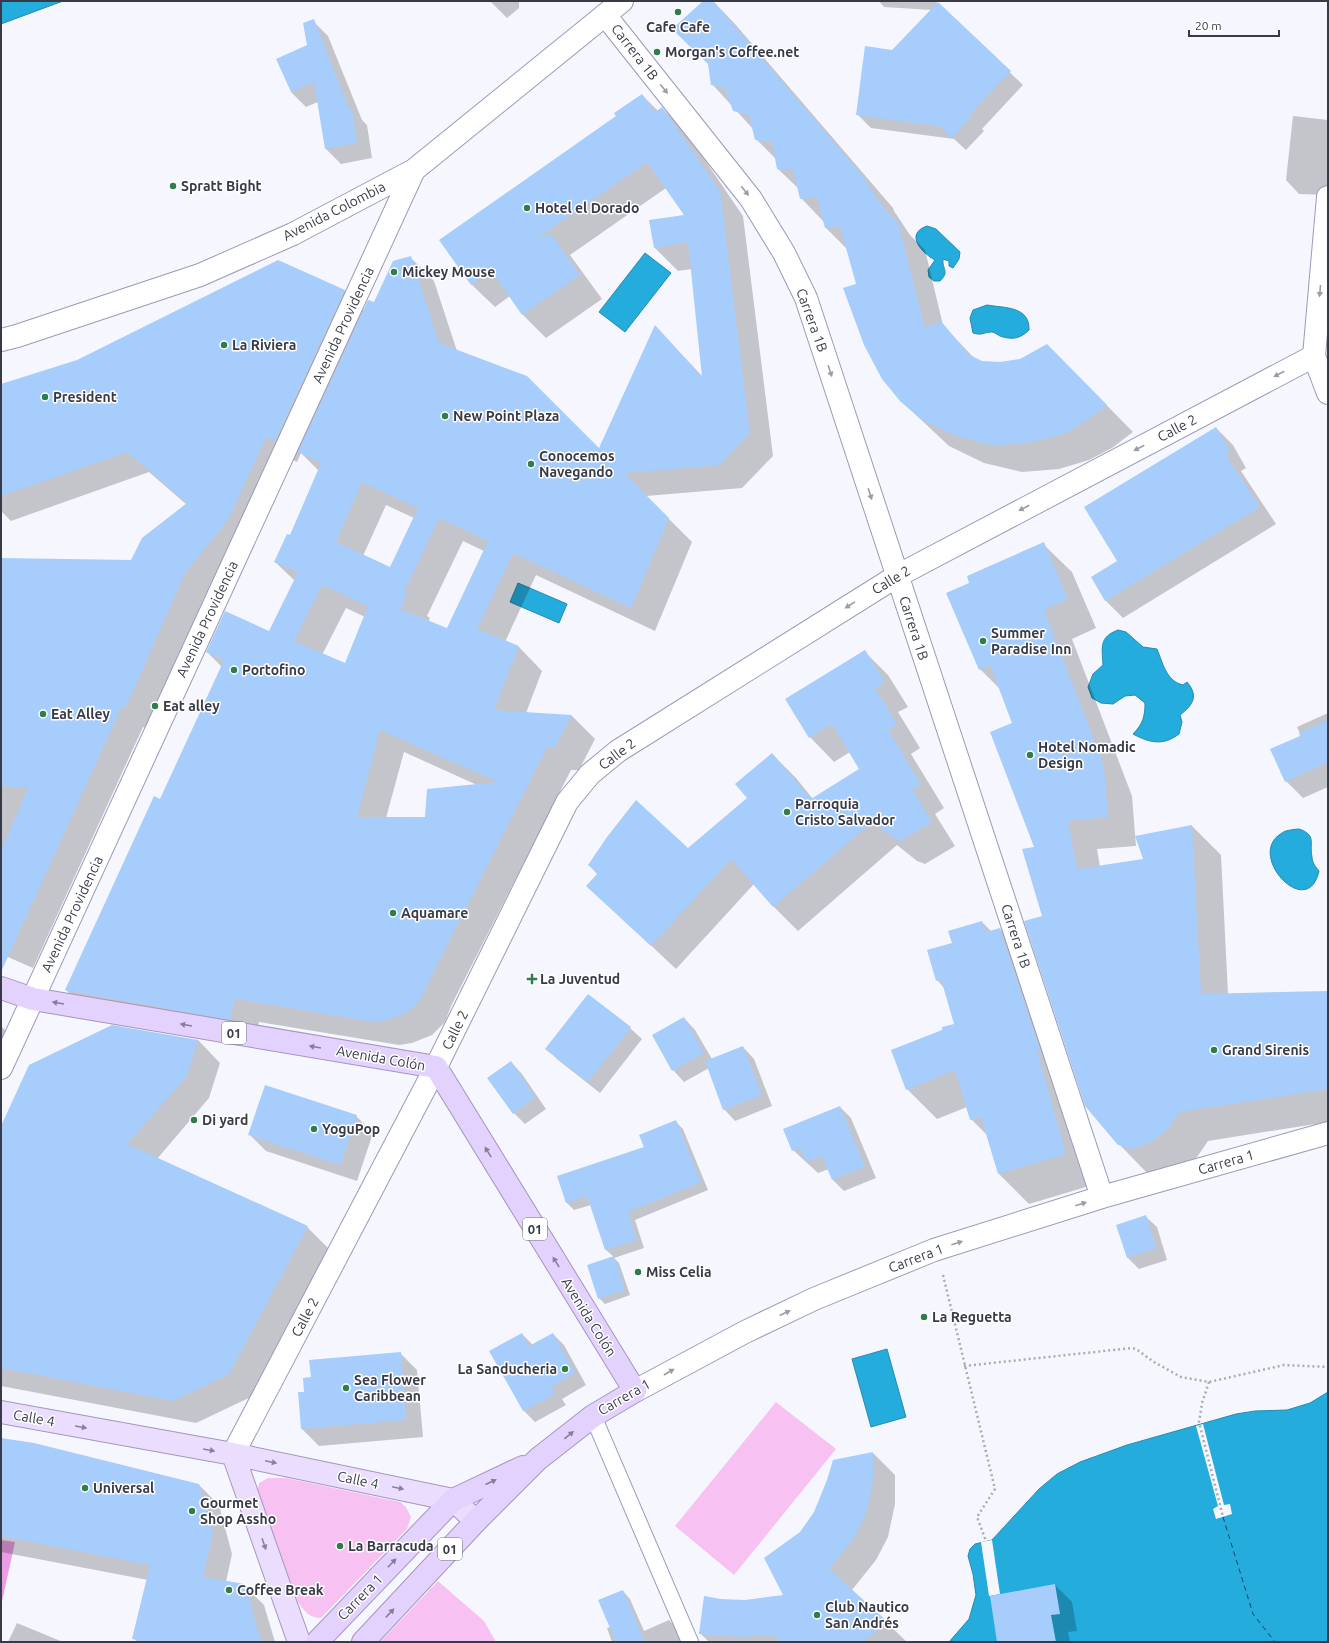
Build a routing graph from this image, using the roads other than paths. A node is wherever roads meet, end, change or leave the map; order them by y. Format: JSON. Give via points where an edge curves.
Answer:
{"nodes":[{"id":1,"x":622,"y":1,"type":"edge"},
{"id":2,"x":605,"y":15,"type":"junction"},
{"id":3,"x":414,"y":170,"type":"junction"},
{"id":4,"x":1328,"y":197,"type":"edge"},
{"id":5,"x":1,"y":340,"type":"edge"},
{"id":6,"x":1314,"y":356,"type":"junction"},
{"id":7,"x":1328,"y":393,"type":"edge"},
{"id":8,"x":897,"y":576,"type":"junction"},
{"id":9,"x":1,"y":988,"type":"edge"},
{"id":10,"x":33,"y":999,"type":"junction"},
{"id":11,"x":436,"y":1067,"type":"junction"},
{"id":12,"x":1,"y":1068,"type":"edge"},
{"id":13,"x":1328,"y":1133,"type":"edge"},
{"id":14,"x":1102,"y":1197,"type":"junction"},
{"id":15,"x":635,"y":1391,"type":"junction"},
{"id":16,"x":1,"y":1412,"type":"edge"},
{"id":17,"x":593,"y":1416,"type":"junction"},
{"id":18,"x":233,"y":1454,"type":"junction"},
{"id":19,"x":538,"y":1459,"type":"junction"},
{"id":20,"x":453,"y":1500,"type":"junction"},
{"id":21,"x":476,"y":1521,"type":"junction"},
{"id":22,"x":299,"y":1642,"type":"edge"},
{"id":23,"x":317,"y":1642,"type":"edge"},
{"id":24,"x":363,"y":1642,"type":"edge"},
{"id":25,"x":690,"y":1642,"type":"edge"}],
"edges":[{"from":1,"to":2,"type":"street","name":"Avenida Colombia"},
{"from":2,"to":3,"type":"street","name":"Avenida Colombia"},
{"from":2,"to":8,"type":"street","name":"Carrera 1B","one_way":true,"via":[[751,200],[784,254],[806,298]]},
{"from":3,"to":5,"type":"street","name":"Avenida Colombia","via":[[293,234],[200,275]]},
{"from":3,"to":10,"type":"street","name":"Avenida Providencia"},
{"from":4,"to":6,"type":"street","one_way":true},
{"from":6,"to":7,"type":"street"},
{"from":6,"to":8,"type":"street","name":"Calle 2","one_way":true},
{"from":8,"to":11,"type":"street","name":"Calle 2","one_way":true,"via":[[618,751],[590,774],[567,802]]},
{"from":8,"to":14,"type":"street","name":"Carrera 1B"},
{"from":9,"to":10,"type":"highway","name":"Avenida Colón","number":"01"},
{"from":11,"to":10,"type":"highway","name":"Avenida Colón","number":"01","one_way":true},
{"from":10,"to":12,"type":"street","name":"Avenida Providencia"},
{"from":15,"to":11,"type":"highway","name":"Avenida Colón","number":"01","one_way":true},
{"from":11,"to":18,"type":"street","name":"Calle 2"},
{"from":13,"to":14,"type":"street","name":"Carrera 1"},
{"from":15,"to":14,"type":"street","name":"Carrera 1","one_way":true,"via":[[745,1332],[814,1299],[934,1250]]},
{"from":15,"to":17,"type":"highway","name":"Carrera 1","number":"01"},
{"from":16,"to":18,"type":"main road","name":"Calle 4","one_way":true},
{"from":19,"to":17,"type":"highway","name":"Carrera 1","number":"01","one_way":true},
{"from":17,"to":25,"type":"lane"},
{"from":18,"to":20,"type":"main road","name":"Calle 4","one_way":true},
{"from":18,"to":22,"type":"main road","one_way":true},
{"from":20,"to":19,"type":"highway","name":"Carrera 1","number":"01","one_way":true},
{"from":19,"to":21,"type":"highway","name":"Carrera 1","number":"01"},
{"from":20,"to":21,"type":"main road"},
{"from":23,"to":20,"type":"highway","name":"Carrera 1","number":"01","one_way":true},
{"from":24,"to":21,"type":"highway","name":"Carrera 1","number":"01","one_way":true}]}
